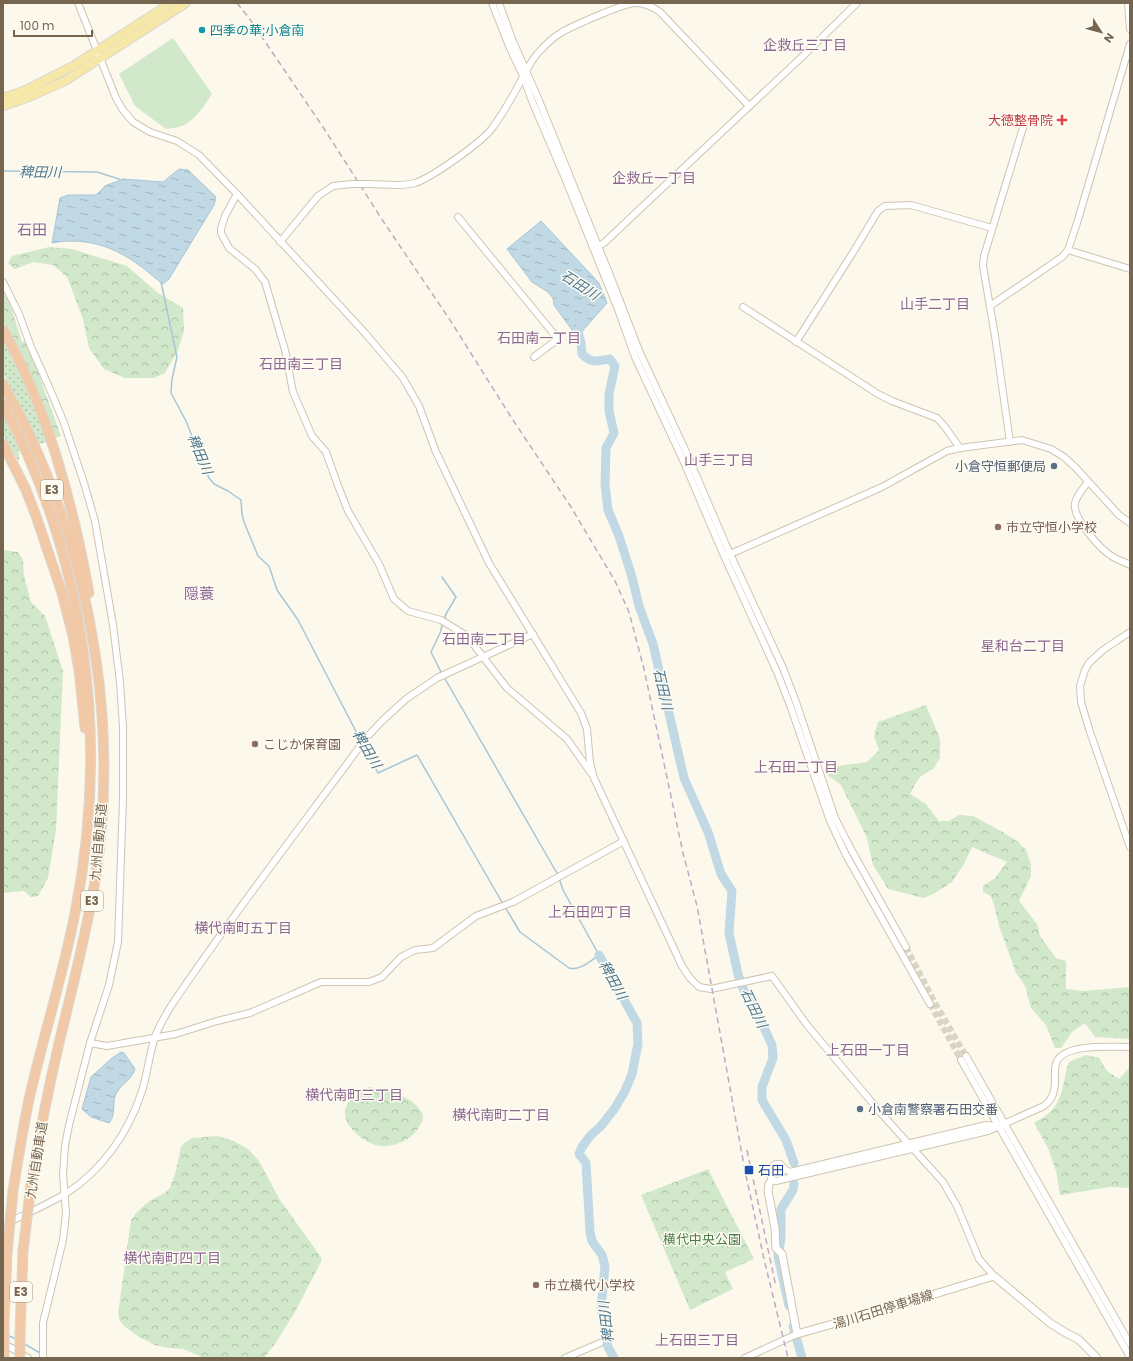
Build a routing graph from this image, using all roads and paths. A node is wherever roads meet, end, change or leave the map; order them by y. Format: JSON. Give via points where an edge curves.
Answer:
{"nodes":[{"id":1,"x":78,"y":3,"type":"edge"},
{"id":2,"x":171,"y":3,"type":"edge"},
{"id":3,"x":186,"y":3,"type":"edge"},
{"id":4,"x":492,"y":3,"type":"edge"},
{"id":5,"x":499,"y":3,"type":"edge"},
{"id":6,"x":857,"y":3,"type":"edge"},
{"id":7,"x":1128,"y":3,"type":"edge"},
{"id":8,"x":1130,"y":29,"type":"edge"},
{"id":9,"x":1130,"y":44,"type":"edge"},
{"id":10,"x":99,"y":55,"type":"junction"},
{"id":11,"x":525,"y":73,"type":"junction"},
{"id":12,"x":3,"y":98,"type":"edge"},
{"id":13,"x":3,"y":106,"type":"edge"},
{"id":14,"x":749,"y":106,"type":"junction"},
{"id":15,"x":1025,"y":121,"type":"dead end"},
{"id":16,"x":237,"y":194,"type":"junction"},
{"id":17,"x":458,"y":217,"type":"dead end"},
{"id":18,"x":992,"y":228,"type":"junction"},
{"id":19,"x":280,"y":242,"type":"junction"},
{"id":20,"x":596,"y":247,"type":"junction"},
{"id":21,"x":1068,"y":250,"type":"junction"},
{"id":22,"x":1130,"y":269,"type":"edge"},
{"id":23,"x":3,"y":282,"type":"edge"},
{"id":24,"x":990,"y":306,"type":"junction"},
{"id":25,"x":743,"y":307,"type":"dead end"},
{"id":26,"x":3,"y":330,"type":"edge"},
{"id":27,"x":796,"y":342,"type":"junction"},
{"id":28,"x":534,"y":357,"type":"dead end"},
{"id":29,"x":3,"y":384,"type":"edge"},
{"id":30,"x":3,"y":404,"type":"edge"},
{"id":31,"x":1010,"y":442,"type":"junction"},
{"id":32,"x":3,"y":444,"type":"edge"},
{"id":33,"x":960,"y":448,"type":"junction"},
{"id":34,"x":1088,"y":482,"type":"junction"},
{"id":35,"x":1130,"y":523,"type":"edge"},
{"id":36,"x":76,"y":547,"type":"junction"},
{"id":37,"x":728,"y":555,"type":"junction"},
{"id":38,"x":1130,"y":565,"type":"edge"},
{"id":39,"x":1130,"y":632,"type":"edge"},
{"id":40,"x":532,"y":634,"type":"junction"},
{"id":41,"x":483,"y":657,"type":"junction"},
{"id":42,"x":594,"y":778,"type":"junction"},
{"id":43,"x":624,"y":841,"type":"junction"},
{"id":44,"x":1130,"y":847,"type":"edge"},
{"id":45,"x":83,"y":870,"type":"junction"},
{"id":46,"x":906,"y":947,"type":"tunnel mouth"},
{"id":47,"x":930,"y":1004,"type":"tunnel mouth"},
{"id":48,"x":155,"y":1038,"type":"junction"},
{"id":49,"x":90,"y":1043,"type":"junction"},
{"id":50,"x":1130,"y":1047,"type":"edge"},
{"id":51,"x":964,"y":1058,"type":"tunnel mouth"},
{"id":52,"x":1002,"y":1124,"type":"junction"},
{"id":53,"x":908,"y":1143,"type":"junction"},
{"id":54,"x":913,"y":1149,"type":"junction"},
{"id":55,"x":772,"y":1180,"type":"junction"},
{"id":56,"x":64,"y":1194,"type":"junction"},
{"id":57,"x":3,"y":1225,"type":"edge"},
{"id":58,"x":994,"y":1276,"type":"junction"},
{"id":59,"x":4,"y":1324,"type":"edge"},
{"id":60,"x":797,"y":1334,"type":"junction"},
{"id":61,"x":3,"y":1343,"type":"edge"},
{"id":62,"x":600,"y":1343,"type":"dead end"},
{"id":63,"x":1130,"y":1344,"type":"edge"},
{"id":64,"x":1130,"y":1357,"type":"edge"},
{"id":65,"x":4,"y":1358,"type":"edge"},
{"id":66,"x":20,"y":1358,"type":"edge"},
{"id":67,"x":28,"y":1358,"type":"edge"},
{"id":68,"x":42,"y":1358,"type":"edge"},
{"id":69,"x":565,"y":1358,"type":"edge"},
{"id":70,"x":745,"y":1358,"type":"edge"},
{"id":71,"x":1097,"y":1358,"type":"edge"}],
"edges":[{"from":1,"to":10,"type":"street"},
{"from":2,"to":10,"type":"main road"},
{"from":3,"to":10,"type":"main road"},
{"from":4,"to":11,"type":"street","via":[[509,46]]},
{"from":5,"to":11,"type":"street"},
{"from":6,"to":14,"type":"street"},
{"from":7,"to":8,"type":"street"},
{"from":9,"to":21,"type":"street"},
{"from":10,"to":12,"type":"main road","via":[[40,84]]},
{"from":10,"to":13,"type":"main road","via":[[65,81]]},
{"from":10,"to":16,"type":"street","via":[[116,98],[129,118],[150,132],[177,141],[199,155]]},
{"from":11,"to":14,"type":"street","via":[[538,52],[561,32],[634,3],[660,12]]},
{"from":11,"to":19,"type":"street","bridge":true,"via":[[492,129],[457,158],[414,183],[334,186],[318,196]]},
{"from":11,"to":20,"type":"street","via":[[532,101]]},
{"from":14,"to":20,"type":"street","via":[[604,243]]},
{"from":15,"to":18,"type":"street"},
{"from":16,"to":19,"type":"street"},
{"from":16,"to":41,"type":"street","via":[[225,216],[221,233],[229,248],[255,269],[264,282],[285,350],[293,392],[312,436],[326,452],[348,511],[379,564],[394,599],[408,611],[441,620],[467,636]]},
{"from":17,"to":28,"type":"street","via":[[558,339]]},
{"from":18,"to":24,"type":"street","via":[[983,266]]},
{"from":18,"to":27,"type":"street","via":[[912,205],[885,206],[878,211]]},
{"from":19,"to":40,"type":"street","via":[[365,333],[403,378],[489,563]]},
{"from":20,"to":37,"type":"street","via":[[634,357]]},
{"from":21,"to":22,"type":"street"},
{"from":21,"to":24,"type":"street","via":[[1062,257]]},
{"from":23,"to":49,"type":"street","via":[[64,423],[84,483],[96,528],[120,682],[123,799],[118,942],[109,985]]},
{"from":24,"to":31,"type":"street"},
{"from":25,"to":27,"type":"street"},
{"from":26,"to":36,"type":"highway","via":[[29,384],[60,465]]},
{"from":27,"to":33,"type":"street","via":[[878,394],[936,418]]},
{"from":29,"to":36,"type":"highway","name":"九州自動車道","number":"E3","via":[[30,435]]},
{"from":30,"to":45,"type":"highway","name":"九州自動車道","number":"E3","via":[[44,494],[59,539],[79,623],[90,703],[91,740],[90,805]]},
{"from":31,"to":33,"type":"street"},
{"from":31,"to":34,"type":"street","via":[[1022,440],[1056,451]]},
{"from":32,"to":45,"type":"highway","via":[[36,516],[62,593],[73,636],[86,738]]},
{"from":33,"to":37,"type":"street","via":[[948,451],[882,487]]},
{"from":34,"to":35,"type":"street"},
{"from":34,"to":38,"type":"street","via":[[1075,504],[1077,515],[1112,557]]},
{"from":36,"to":66,"type":"highway","name":"九州自動車道","number":"E3","bridge":true,"via":[[94,644],[101,711],[103,774],[100,843],[95,880],[48,1093],[31,1185],[24,1251]]},
{"from":37,"to":46,"type":"street","via":[[783,668],[842,832]]},
{"from":37,"to":47,"type":"street","via":[[790,705],[836,836]]},
{"from":39,"to":44,"type":"street","via":[[1089,663],[1080,686],[1081,702],[1090,732]]},
{"from":40,"to":41,"type":"street"},
{"from":40,"to":42,"type":"street","via":[[581,713],[588,729],[590,763]]},
{"from":41,"to":42,"type":"street","via":[[506,688],[567,739]]},
{"from":41,"to":48,"type":"street","via":[[437,678],[406,699],[366,738],[169,1008]]},
{"from":42,"to":43,"type":"street"},
{"from":43,"to":48,"type":"street","via":[[513,902],[476,916],[433,948],[415,950],[401,957],[382,977],[369,982],[321,982],[250,1013]]},
{"from":43,"to":53,"type":"street","via":[[682,966],[694,983],[699,987],[712,989],[772,976],[807,1025]]},
{"from":45,"to":59,"type":"highway","name":"九州自動車道","number":"E3","bridge":true,"via":[[67,952],[30,1095],[20,1147],[7,1253]]},
{"from":48,"to":49,"type":"street","via":[[107,1046]]},
{"from":48,"to":56,"type":"street","via":[[142,1091],[123,1133],[110,1153],[83,1180]]},
{"from":49,"to":56,"type":"street","via":[[65,1146]]},
{"from":50,"to":52,"type":"street","via":[[1077,1049],[1064,1053],[1055,1066],[1055,1088],[1050,1100],[1044,1106]]},
{"from":51,"to":52,"type":"street"},
{"from":52,"to":53,"type":"street","via":[[986,1124]]},
{"from":52,"to":54,"type":"street"},
{"from":52,"to":63,"type":"street"},
{"from":52,"to":64,"type":"street"},
{"from":53,"to":54,"type":"street"},
{"from":53,"to":55,"type":"street","via":[[790,1172],[776,1164],[769,1171]]},
{"from":54,"to":55,"type":"street","via":[[776,1182]]},
{"from":54,"to":58,"type":"street","via":[[943,1182],[957,1206],[979,1259]]},
{"from":55,"to":60,"type":"main road","via":[[768,1191],[776,1248],[782,1254]]},
{"from":56,"to":57,"type":"street"},
{"from":56,"to":68,"type":"street","via":[[66,1213],[63,1240],[43,1323]]},
{"from":58,"to":60,"type":"main road","name":"湯川石田停車場線","via":[[879,1312]]},
{"from":58,"to":71,"type":"main road","via":[[1050,1323],[1078,1340]]},
{"from":59,"to":65,"type":"highway","name":"九州自動車道","bridge":true},
{"from":60,"to":70,"type":"street"},
{"from":61,"to":67,"type":"street"},
{"from":62,"to":69,"type":"street"}]}
